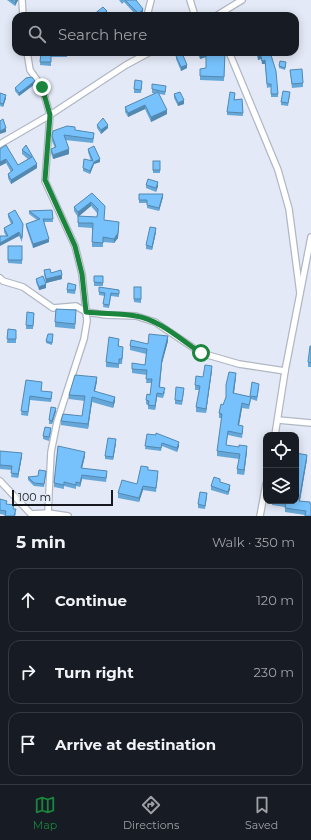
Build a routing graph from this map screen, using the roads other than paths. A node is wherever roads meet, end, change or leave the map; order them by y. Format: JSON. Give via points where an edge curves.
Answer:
{"nodes":[{"id":1,"x":22,"y":0,"type":"edge"},
{"id":2,"x":151,"y":0,"type":"edge"},
{"id":3,"x":190,"y":0,"type":"edge"},
{"id":4,"x":242,"y":0,"type":"edge"},
{"id":5,"x":23,"y":12,"type":"edge"},
{"id":6,"x":148,"y":12,"type":"edge"},
{"id":7,"x":194,"y":12,"type":"edge"},
{"id":8,"x":222,"y":12,"type":"edge"},
{"id":9,"x":28,"y":56,"type":"edge"},
{"id":10,"x":138,"y":56,"type":"edge"},
{"id":11,"x":231,"y":56,"type":"edge"},
{"id":12,"x":50,"y":115,"type":"junction"},
{"id":13,"x":0,"y":144,"type":"edge"},
{"id":14,"x":311,"y":237,"type":"edge"},
{"id":15,"x":0,"y":278,"type":"edge"},
{"id":16,"x":300,"y":293,"type":"junction"},
{"id":17,"x":86,"y":312,"type":"junction"},
{"id":18,"x":285,"y":371,"type":"junction"},
{"id":19,"x":278,"y":420,"type":"junction"},
{"id":20,"x":311,"y":423,"type":"edge"},
{"id":21,"x":276,"y":432,"type":"edge"},
{"id":22,"x":0,"y":481,"type":"edge"},
{"id":23,"x":263,"y":500,"type":"edge"},
{"id":24,"x":48,"y":513,"type":"junction"},
{"id":25,"x":68,"y":516,"type":"edge"},
{"id":26,"x":260,"y":516,"type":"edge"}],
"edges":[{"from":1,"to":5,"type":"street"},
{"from":2,"to":6,"type":"street"},
{"from":3,"to":7,"type":"street"},
{"from":4,"to":8,"type":"street"},
{"from":9,"to":12,"type":"street","via":[[30,70],[42,87]]},
{"from":10,"to":12,"type":"street"},
{"from":11,"to":16,"type":"street","via":[[278,170],[289,209]]},
{"from":12,"to":13,"type":"street"},
{"from":12,"to":17,"type":"street","via":[[45,180],[75,246],[82,274]]},
{"from":14,"to":16,"type":"street"},
{"from":15,"to":17,"type":"street","via":[[23,287],[53,308],[76,306]]},
{"from":16,"to":18,"type":"street"},
{"from":17,"to":18,"type":"street","via":[[136,316],[155,322],[201,353],[238,364]]},
{"from":17,"to":24,"type":"street","via":[[84,339],[57,422],[51,452]]},
{"from":18,"to":19,"type":"street"},
{"from":19,"to":20,"type":"street"},
{"from":19,"to":21,"type":"street"},
{"from":22,"to":24,"type":"street","via":[[30,514]]},
{"from":23,"to":26,"type":"street"},
{"from":24,"to":25,"type":"street"}]}
